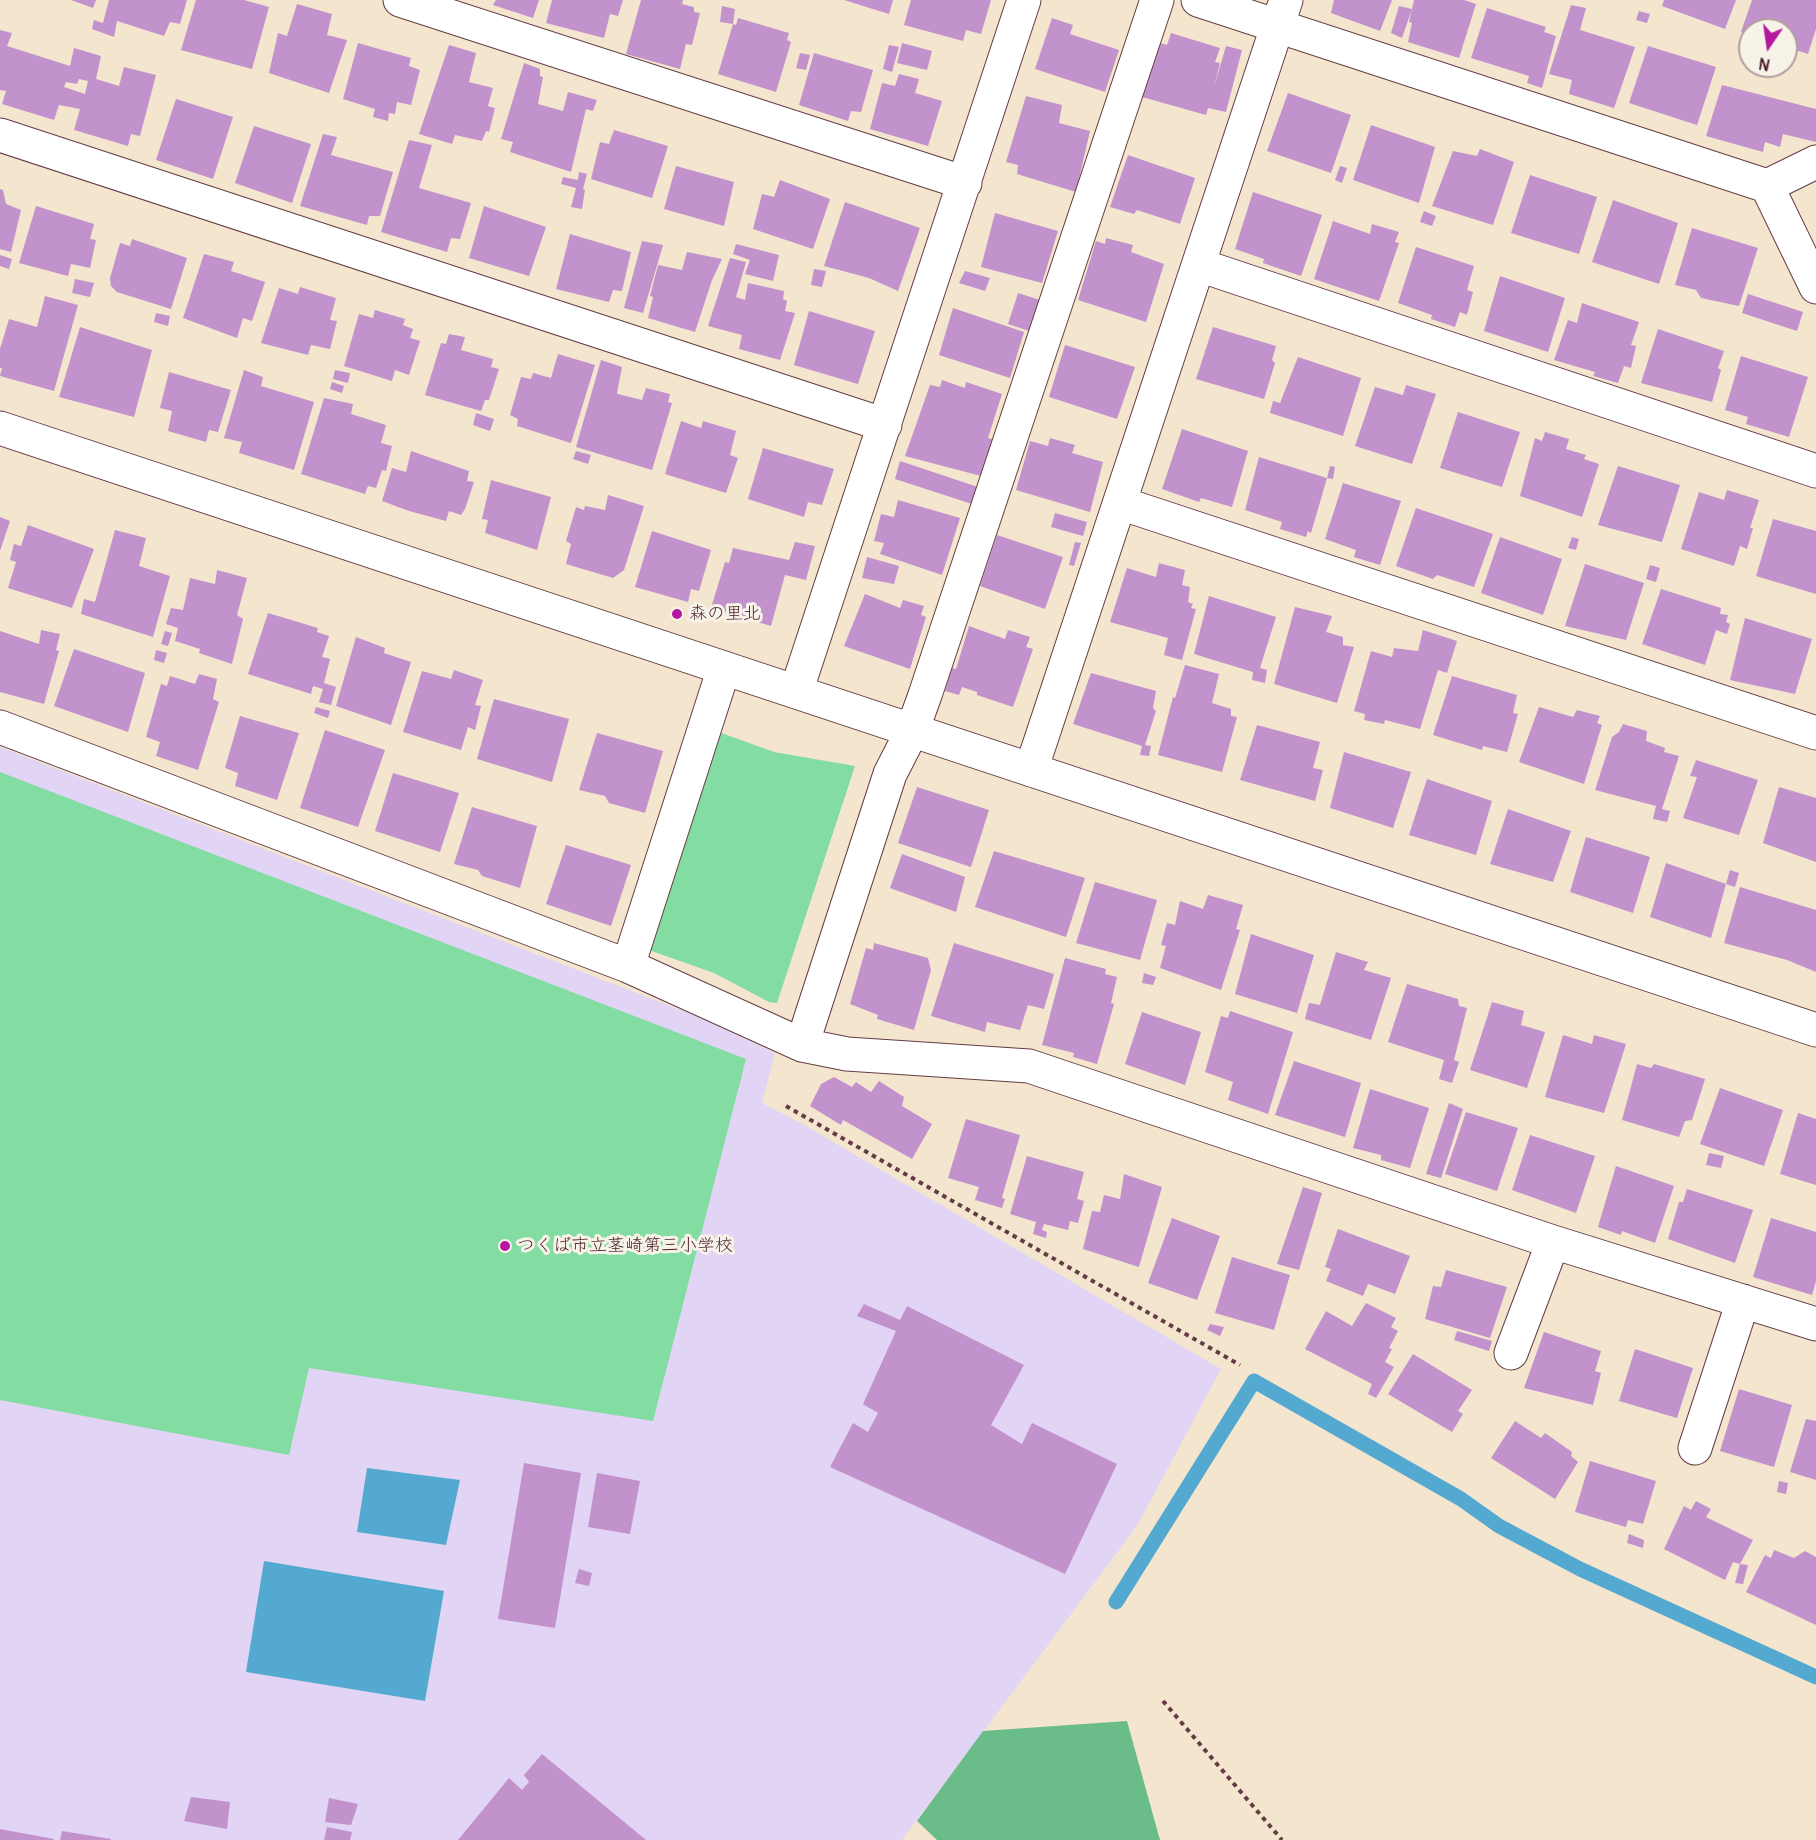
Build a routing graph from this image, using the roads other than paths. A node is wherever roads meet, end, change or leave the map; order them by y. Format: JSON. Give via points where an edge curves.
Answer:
{"nodes":[{"id":1,"x":400,"y":0,"type":"edge"},
{"id":2,"x":1024,"y":0,"type":"edge"},
{"id":3,"x":1157,"y":0,"type":"edge"},
{"id":4,"x":1198,"y":0,"type":"edge"},
{"id":5,"x":1282,"y":13,"type":"edge"},
{"id":6,"x":0,"y":135,"type":"edge"},
{"id":7,"x":1816,"y":162,"type":"edge"},
{"id":8,"x":965,"y":183,"type":"junction"},
{"id":9,"x":1767,"y":186,"type":"junction"},
{"id":10,"x":1199,"y":265,"type":"junction"},
{"id":11,"x":1816,"y":286,"type":"edge"},
{"id":12,"x":885,"y":425,"type":"junction"},
{"id":13,"x":0,"y":428,"type":"edge"},
{"id":14,"x":1816,"y":471,"type":"edge"},
{"id":15,"x":1120,"y":503,"type":"junction"},
{"id":16,"x":724,"y":668,"type":"junction"},
{"id":17,"x":796,"y":692,"type":"junction"},
{"id":18,"x":0,"y":727,"type":"edge"},
{"id":19,"x":912,"y":731,"type":"junction"},
{"id":20,"x":1816,"y":733,"type":"edge"},
{"id":21,"x":1031,"y":770,"type":"junction"},
{"id":22,"x":628,"y":966,"type":"junction"},
{"id":23,"x":1816,"y":1030,"type":"edge"},
{"id":24,"x":802,"y":1045,"type":"junction"},
{"id":25,"x":1552,"y":1242,"type":"junction"},
{"id":26,"x":1743,"y":1301,"type":"junction"},
{"id":27,"x":1816,"y":1324,"type":"edge"},
{"id":28,"x":1511,"y":1353,"type":"dead end"},
{"id":29,"x":1695,"y":1448,"type":"dead end"}],
"edges":[{"from":1,"to":8,"type":"street"},
{"from":2,"to":8,"type":"street"},
{"from":3,"to":19,"type":"street"},
{"from":4,"to":5,"type":"street"},
{"from":5,"to":9,"type":"street"},
{"from":5,"to":10,"type":"street"},
{"from":6,"to":12,"type":"street"},
{"from":7,"to":9,"type":"street"},
{"from":8,"to":12,"type":"street"},
{"from":9,"to":11,"type":"street"},
{"from":10,"to":14,"type":"street"},
{"from":10,"to":15,"type":"street"},
{"from":12,"to":17,"type":"street"},
{"from":13,"to":16,"type":"street"},
{"from":15,"to":20,"type":"street"},
{"from":15,"to":21,"type":"street"},
{"from":16,"to":17,"type":"street"},
{"from":16,"to":22,"type":"street"},
{"from":17,"to":19,"type":"street"},
{"from":18,"to":22,"type":"street"},
{"from":19,"to":21,"type":"street"},
{"from":19,"to":24,"type":"street","via":[[890,774]]},
{"from":21,"to":23,"type":"street"},
{"from":22,"to":24,"type":"street"},
{"from":24,"to":25,"type":"street","via":[[847,1053],[1029,1066]]},
{"from":25,"to":26,"type":"street"},
{"from":25,"to":28,"type":"street"},
{"from":26,"to":27,"type":"street"},
{"from":26,"to":29,"type":"street"}]}
